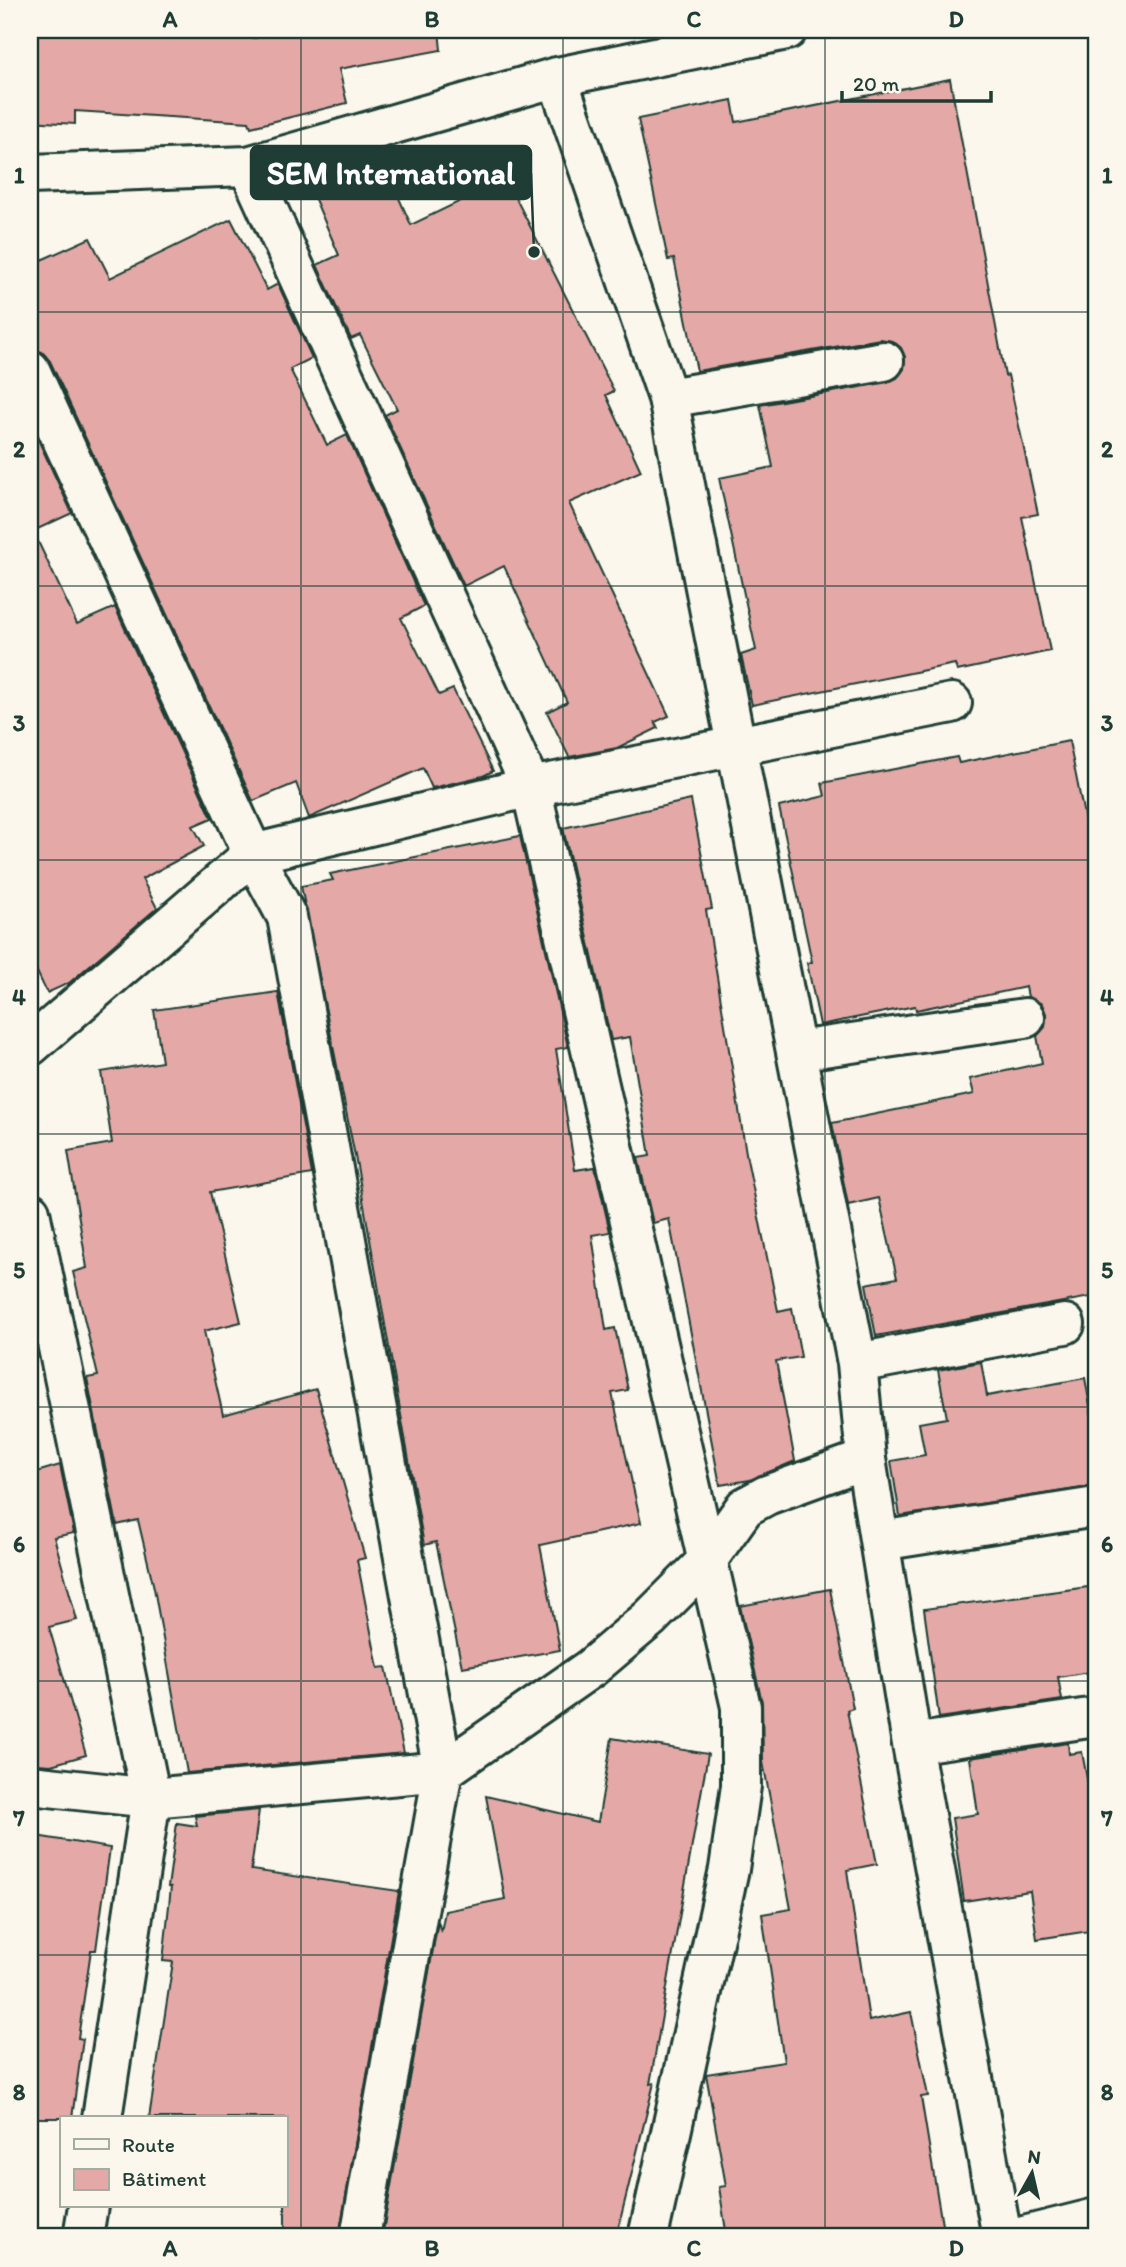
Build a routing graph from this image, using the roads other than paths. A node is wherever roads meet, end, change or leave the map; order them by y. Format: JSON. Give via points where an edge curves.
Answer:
{"nodes":[{"id":1,"x":786,"y":30,"type":"edge"},
{"id":2,"x":557,"y":77,"type":"junction"},
{"id":3,"x":248,"y":166,"type":"junction"},
{"id":4,"x":30,"y":174,"type":"edge"},
{"id":5,"x":884,"y":361,"type":"dead end"},
{"id":6,"x":30,"y":370,"type":"edge"},
{"id":7,"x":668,"y":398,"type":"junction"},
{"id":8,"x":952,"y":703,"type":"dead end"},
{"id":9,"x":734,"y":747,"type":"junction"},
{"id":10,"x":531,"y":787,"type":"junction"},
{"id":11,"x":253,"y":854,"type":"junction"},
{"id":12,"x":1025,"y":1018,"type":"dead end"},
{"id":13,"x":30,"y":1046,"type":"edge"},
{"id":14,"x":796,"y":1051,"type":"junction"},
{"id":15,"x":30,"y":1212,"type":"edge"},
{"id":16,"x":1065,"y":1324,"type":"dead end"},
{"id":17,"x":857,"y":1363,"type":"junction"},
{"id":18,"x":866,"y":1460,"type":"junction"},
{"id":19,"x":1096,"y":1507,"type":"edge"},
{"id":20,"x":880,"y":1541,"type":"junction"},
{"id":21,"x":706,"y":1562,"type":"junction"},
{"id":22,"x":1096,"y":1717,"type":"edge"},
{"id":23,"x":912,"y":1744,"type":"junction"},
{"id":24,"x":443,"y":1771,"type":"junction"},
{"id":25,"x":30,"y":1785,"type":"edge"},
{"id":26,"x":151,"y":1798,"type":"junction"},
{"id":27,"x":102,"y":2116,"type":"edge"},
{"id":28,"x":88,"y":2208,"type":"edge"},
{"id":29,"x":1096,"y":2218,"type":"edge"},
{"id":30,"x":83,"y":2237,"type":"edge"},
{"id":31,"x":360,"y":2237,"type":"edge"},
{"id":32,"x":648,"y":2237,"type":"edge"},
{"id":33,"x":1002,"y":2237,"type":"edge"},
{"id":34,"x":1020,"y":2237,"type":"edge"}],
"edges":[{"from":1,"to":2,"type":"street"},
{"from":2,"to":3,"type":"street"},
{"from":2,"to":7,"type":"street"},
{"from":3,"to":4,"type":"street"},
{"from":3,"to":10,"type":"street"},
{"from":5,"to":7,"type":"street"},
{"from":6,"to":11,"type":"street"},
{"from":7,"to":9,"type":"street"},
{"from":8,"to":9,"type":"street"},
{"from":9,"to":10,"type":"street"},
{"from":9,"to":14,"type":"street"},
{"from":10,"to":11,"type":"street"},
{"from":10,"to":21,"type":"street"},
{"from":11,"to":13,"type":"street"},
{"from":11,"to":24,"type":"street","via":[[287,918]]},
{"from":12,"to":14,"type":"street"},
{"from":14,"to":17,"type":"street"},
{"from":15,"to":26,"type":"street"},
{"from":16,"to":17,"type":"street"},
{"from":17,"to":18,"type":"street"},
{"from":18,"to":20,"type":"street"},
{"from":18,"to":21,"type":"street","via":[[745,1507]]},
{"from":19,"to":20,"type":"street"},
{"from":20,"to":23,"type":"street"},
{"from":21,"to":24,"type":"street","via":[[591,1668]]},
{"from":21,"to":32,"type":"street","via":[[725,1624],[741,1707],[741,1786],[729,1869]]},
{"from":22,"to":23,"type":"street"},
{"from":23,"to":33,"type":"street"},
{"from":24,"to":26,"type":"street"},
{"from":24,"to":31,"type":"street"},
{"from":25,"to":26,"type":"street"},
{"from":26,"to":27,"type":"street"},
{"from":28,"to":30,"type":"street"},
{"from":29,"to":34,"type":"street"}]}
